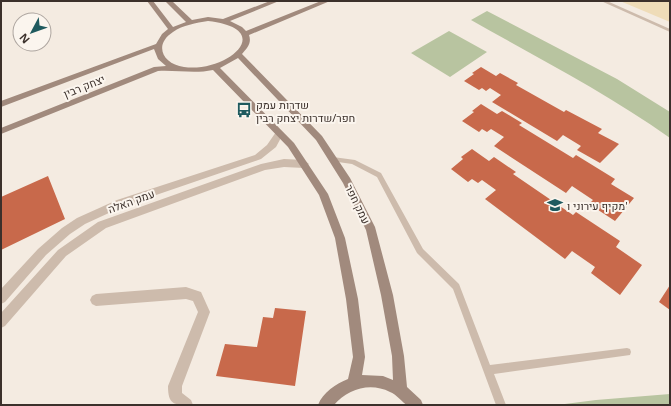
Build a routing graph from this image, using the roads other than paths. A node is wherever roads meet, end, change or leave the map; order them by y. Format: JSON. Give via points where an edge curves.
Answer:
{"nodes":[{"id":1,"x":150,"y":1,"type":"edge"},
{"id":2,"x":168,"y":1,"type":"edge"},
{"id":3,"x":276,"y":1,"type":"edge"},
{"id":4,"x":327,"y":1,"type":"edge"},
{"id":5,"x":603,"y":1,"type":"edge"},
{"id":6,"x":225,"y":21,"type":"junction"},
{"id":7,"x":190,"y":22,"type":"junction"},
{"id":8,"x":172,"y":30,"type":"junction"},
{"id":9,"x":670,"y":31,"type":"edge"},
{"id":10,"x":245,"y":34,"type":"junction"},
{"id":11,"x":159,"y":46,"type":"junction"},
{"id":12,"x":239,"y":55,"type":"junction"},
{"id":13,"x":215,"y":67,"type":"junction"},
{"id":14,"x":177,"y":68,"type":"junction"},
{"id":15,"x":1,"y":104,"type":"edge"},
{"id":16,"x":1,"y":131,"type":"edge"},
{"id":17,"x":279,"y":134,"type":"junction"},
{"id":18,"x":333,"y":159,"type":"junction"},
{"id":19,"x":304,"y":164,"type":"junction"},
{"id":20,"x":1,"y":298,"type":"edge"},
{"id":21,"x":96,"y":300,"type":"dead end"},
{"id":22,"x":1,"y":322,"type":"edge"},
{"id":23,"x":627,"y":352,"type":"dead end"},
{"id":24,"x":489,"y":370,"type":"junction"},
{"id":25,"x":354,"y":382,"type":"junction"},
{"id":26,"x":401,"y":390,"type":"junction"},
{"id":27,"x":186,"y":405,"type":"edge"},
{"id":28,"x":324,"y":405,"type":"edge"},
{"id":29,"x":416,"y":405,"type":"edge"},
{"id":30,"x":501,"y":405,"type":"edge"}],
"edges":[{"from":1,"to":8,"type":"street"},
{"from":2,"to":7,"type":"street"},
{"from":3,"to":6,"type":"street"},
{"from":4,"to":10,"type":"street"},
{"from":5,"to":9,"type":"lane"},
{"from":6,"to":7,"type":"street"},
{"from":6,"to":10,"type":"street","via":[[237,26]]},
{"from":7,"to":8,"type":"street"},
{"from":8,"to":11,"type":"street","via":[[164,36]]},
{"from":10,"to":12,"type":"street","via":[[244,48]]},
{"from":11,"to":14,"type":"street","via":[[161,59]]},
{"from":11,"to":15,"type":"street","name":"יצחק רבין"},
{"from":12,"to":13,"type":"street"},
{"from":12,"to":18,"type":"street","name":"עמק חפר","via":[[319,138]]},
{"from":13,"to":14,"type":"street","via":[[195,70]]},
{"from":13,"to":17,"type":"street"},
{"from":14,"to":16,"type":"street","name":"יצחק רבין","via":[[157,69]]},
{"from":17,"to":19,"type":"street","via":[[291,145]]},
{"from":17,"to":20,"type":"street","name":"עמק האלה","via":[[275,143],[258,157],[121,203],[81,221],[42,252]]},
{"from":18,"to":24,"type":"lane","via":[[353,162],[379,175],[420,251],[456,287]]},
{"from":18,"to":26,"type":"street","name":"עמק חפר","via":[[371,230],[387,295]]},
{"from":19,"to":22,"type":"street","name":"עמק האלה","via":[[284,163],[264,167],[102,225],[62,253]]},
{"from":19,"to":25,"type":"street","via":[[323,194],[340,238],[352,299],[359,357]]},
{"from":21,"to":27,"type":"street","via":[[186,293],[197,296],[204,312],[175,386],[175,396]]},
{"from":23,"to":24,"type":"lane"},
{"from":24,"to":30,"type":"lane"},
{"from":25,"to":26,"type":"street","via":[[378,380]]},
{"from":25,"to":28,"type":"street","via":[[338,390]]},
{"from":26,"to":29,"type":"street"}]}
